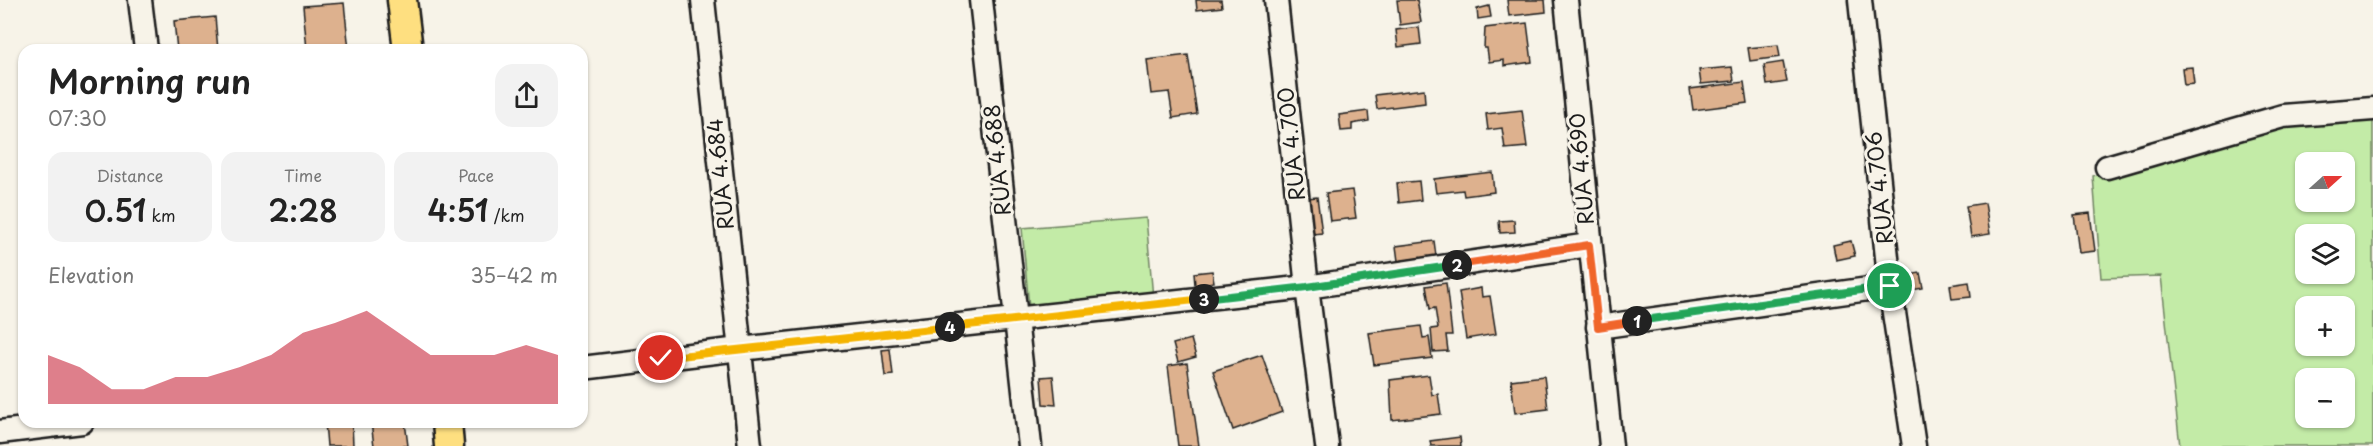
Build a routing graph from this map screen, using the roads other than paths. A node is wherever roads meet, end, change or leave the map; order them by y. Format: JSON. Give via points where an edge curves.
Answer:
{"nodes":[{"id":1,"x":140,"y":0,"type":"edge"},
{"id":2,"x":402,"y":0,"type":"edge"},
{"id":3,"x":703,"y":0,"type":"edge"},
{"id":4,"x":981,"y":0,"type":"edge"},
{"id":5,"x":1276,"y":0,"type":"edge"},
{"id":6,"x":1566,"y":0,"type":"edge"},
{"id":7,"x":1860,"y":0,"type":"edge"},
{"id":8,"x":145,"y":44,"type":"edge"},
{"id":9,"x":407,"y":44,"type":"edge"},
{"id":10,"x":2373,"y":109,"type":"edge"},
{"id":11,"x":2107,"y":166,"type":"dead end"},
{"id":12,"x":1589,"y":245,"type":"junction"},
{"id":13,"x":1890,"y":286,"type":"junction"},
{"id":14,"x":1307,"y":287,"type":"junction"},
{"id":15,"x":1016,"y":320,"type":"junction"},
{"id":16,"x":1598,"y":327,"type":"junction"},
{"id":17,"x":740,"y":349,"type":"junction"},
{"id":18,"x":588,"y":367,"type":"edge"},
{"id":19,"x":33,"y":428,"type":"edge"},
{"id":20,"x":448,"y":428,"type":"edge"},
{"id":21,"x":0,"y":432,"type":"edge"},
{"id":22,"x":449,"y":446,"type":"edge"},
{"id":23,"x":750,"y":446,"type":"edge"},
{"id":24,"x":1030,"y":446,"type":"edge"},
{"id":25,"x":1328,"y":446,"type":"edge"},
{"id":26,"x":1611,"y":446,"type":"edge"},
{"id":27,"x":1914,"y":446,"type":"edge"}],
"edges":[{"from":1,"to":8,"type":"street"},
{"from":2,"to":9,"type":"main road"},
{"from":3,"to":17,"type":"street","name":"RUA 4.684"},
{"from":4,"to":15,"type":"street","name":"RUA 4.688"},
{"from":5,"to":14,"type":"street","name":"RUA 4.700"},
{"from":6,"to":12,"type":"street","name":"RUA 4.690"},
{"from":7,"to":13,"type":"street","name":"RUA 4.706"},
{"from":10,"to":11,"type":"street","via":[[2275,117]]},
{"from":12,"to":14,"type":"street"},
{"from":12,"to":16,"type":"street","name":"RUA 4.690"},
{"from":13,"to":16,"type":"street"},
{"from":13,"to":27,"type":"street","name":"RUA 4.706"},
{"from":14,"to":15,"type":"street"},
{"from":14,"to":25,"type":"street","name":"RUA 4.700"},
{"from":15,"to":17,"type":"street"},
{"from":15,"to":24,"type":"street","name":"RUA 4.688"},
{"from":16,"to":26,"type":"street","name":"RUA 4.690"},
{"from":17,"to":18,"type":"street"},
{"from":17,"to":23,"type":"street","name":"RUA 4.684"},
{"from":19,"to":21,"type":"street"},
{"from":20,"to":22,"type":"main road"}]}
